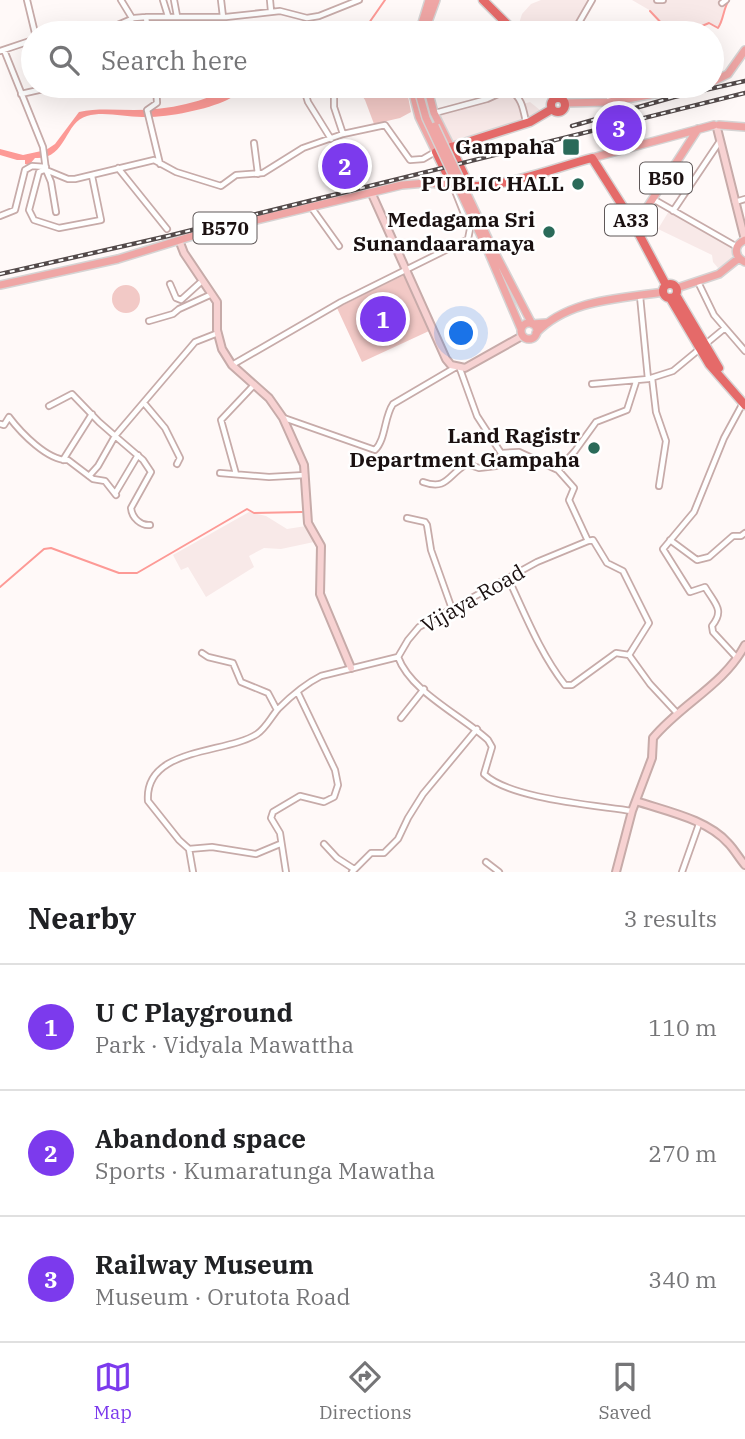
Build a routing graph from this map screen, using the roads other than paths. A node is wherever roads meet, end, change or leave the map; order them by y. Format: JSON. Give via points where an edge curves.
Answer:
{"nodes":[{"id":1,"x":27,"y":0,"type":"edge"},
{"id":2,"x":121,"y":0,"type":"edge"},
{"id":3,"x":163,"y":0,"type":"edge"},
{"id":4,"x":174,"y":0,"type":"edge"},
{"id":5,"x":221,"y":0,"type":"edge"},
{"id":6,"x":270,"y":0,"type":"edge"},
{"id":7,"x":359,"y":0,"type":"edge"},
{"id":8,"x":436,"y":0,"type":"edge"},
{"id":9,"x":483,"y":0,"type":"edge"},
{"id":10,"x":592,"y":0,"type":"edge"},
{"id":11,"x":657,"y":0,"type":"edge"},
{"id":12,"x":663,"y":0,"type":"edge"},
{"id":13,"x":428,"y":2,"type":"edge"},
{"id":14,"x":345,"y":3,"type":"edge"},
{"id":15,"x":271,"y":11,"type":"junction"},
{"id":16,"x":168,"y":16,"type":"junction"},
{"id":17,"x":146,"y":17,"type":"junction"},
{"id":18,"x":177,"y":17,"type":"junction"},
{"id":19,"x":223,"y":17,"type":"junction"},
{"id":20,"x":132,"y":18,"type":"junction"},
{"id":21,"x":32,"y":21,"type":"edge"},
{"id":22,"x":125,"y":21,"type":"edge"},
{"id":23,"x":146,"y":21,"type":"edge"},
{"id":24,"x":421,"y":21,"type":"edge"},
{"id":25,"x":428,"y":21,"type":"edge"},
{"id":26,"x":502,"y":21,"type":"edge"},
{"id":27,"x":580,"y":21,"type":"edge"},
{"id":28,"x":21,"y":44,"type":"edge"},
{"id":29,"x":2,"y":50,"type":"edge"},
{"id":30,"x":745,"y":50,"type":"edge"},
{"id":31,"x":724,"y":76,"type":"edge"},
{"id":32,"x":21,"y":94,"type":"edge"},
{"id":33,"x":23,"y":98,"type":"edge"},
{"id":34,"x":157,"y":98,"type":"edge"},
{"id":35,"x":307,"y":98,"type":"edge"},
{"id":36,"x":334,"y":98,"type":"edge"},
{"id":37,"x":414,"y":98,"type":"edge"},
{"id":38,"x":422,"y":98,"type":"edge"},
{"id":39,"x":430,"y":98,"type":"edge"},
{"id":40,"x":489,"y":98,"type":"edge"},
{"id":41,"x":519,"y":98,"type":"edge"},
{"id":42,"x":555,"y":98,"type":"joint"},
{"id":43,"x":610,"y":98,"type":"edge"},
{"id":44,"x":638,"y":98,"type":"edge"},
{"id":45,"x":609,"y":102,"type":"junction"},
{"id":46,"x":564,"y":103,"type":"junction"},
{"id":47,"x":552,"y":109,"type":"junction"},
{"id":48,"x":434,"y":113,"type":"junction"},
{"id":49,"x":526,"y":123,"type":"junction"},
{"id":50,"x":717,"y":126,"type":"junction"},
{"id":51,"x":745,"y":127,"type":"edge"},
{"id":52,"x":698,"y":129,"type":"junction"},
{"id":53,"x":343,"y":134,"type":"junction"},
{"id":54,"x":331,"y":139,"type":"junction"},
{"id":55,"x":720,"y":141,"type":"junction"},
{"id":56,"x":254,"y":143,"type":"dead end"},
{"id":57,"x":451,"y":147,"type":"junction"},
{"id":58,"x":436,"y":152,"type":"junction"},
{"id":59,"x":593,"y":158,"type":"junction"},
{"id":60,"x":160,"y":164,"type":"junction"},
{"id":61,"x":118,"y":168,"type":"junction"},
{"id":62,"x":46,"y":169,"type":"junction"},
{"id":63,"x":258,"y":174,"type":"junction"},
{"id":64,"x":92,"y":176,"type":"junction"},
{"id":65,"x":452,"y":185,"type":"junction"},
{"id":66,"x":470,"y":187,"type":"junction"},
{"id":67,"x":370,"y":192,"type":"junction"},
{"id":68,"x":653,"y":199,"type":"junction"},
{"id":69,"x":745,"y":199,"type":"edge"},
{"id":70,"x":735,"y":202,"type":"junction"},
{"id":71,"x":310,"y":206,"type":"junction"},
{"id":72,"x":673,"y":211,"type":"junction"},
{"id":73,"x":56,"y":212,"type":"dead end"},
{"id":74,"x":0,"y":216,"type":"edge"},
{"id":75,"x":635,"y":226,"type":"junction"},
{"id":76,"x":167,"y":229,"type":"dead end"},
{"id":77,"x":179,"y":240,"type":"junction"},
{"id":78,"x":745,"y":240,"type":"edge"},
{"id":79,"x":339,"y":246,"type":"dead end"},
{"id":80,"x":737,"y":247,"type":"junction"},
{"id":81,"x":742,"y":260,"type":"edge"},
{"id":82,"x":496,"y":263,"type":"junction"},
{"id":83,"x":406,"y":271,"type":"junction"},
{"id":84,"x":202,"y":281,"type":"junction"},
{"id":85,"x":698,"y":282,"type":"junction"},
{"id":86,"x":170,"y":284,"type":"dead end"},
{"id":87,"x":0,"y":285,"type":"edge"},
{"id":88,"x":670,"y":292,"type":"junction"},
{"id":89,"x":212,"y":294,"type":"junction"},
{"id":90,"x":640,"y":296,"type":"junction"},
{"id":91,"x":149,"y":321,"type":"dead end"},
{"id":92,"x":546,"y":323,"type":"junction"},
{"id":93,"x":532,"y":324,"type":"junction"},
{"id":94,"x":724,"y":328,"type":"junction"},
{"id":95,"x":522,"y":332,"type":"junction"},
{"id":96,"x":536,"y":333,"type":"junction"},
{"id":97,"x":219,"y":334,"type":"junction"},
{"id":98,"x":702,"y":347,"type":"junction"},
{"id":99,"x":745,"y":351,"type":"edge"},
{"id":100,"x":232,"y":365,"type":"junction"},
{"id":101,"x":458,"y":368,"type":"junction"},
{"id":102,"x":650,"y":379,"type":"junction"},
{"id":103,"x":636,"y":381,"type":"junction"},
{"id":104,"x":592,"y":384,"type":"dead end"},
{"id":105,"x":254,"y":385,"type":"junction"},
{"id":106,"x":744,"y":401,"type":"edge"},
{"id":107,"x":144,"y":403,"type":"junction"},
{"id":108,"x":49,"y":406,"type":"dead end"},
{"id":109,"x":92,"y":414,"type":"junction"},
{"id":110,"x":283,"y":418,"type":"junction"},
{"id":111,"x":0,"y":424,"type":"edge"},
{"id":112,"x":116,"y":436,"type":"junction"},
{"id":113,"x":501,"y":453,"type":"junction"},
{"id":114,"x":138,"y":455,"type":"junction"},
{"id":115,"x":63,"y":460,"type":"junction"},
{"id":116,"x":177,"y":464,"type":"dead end"},
{"id":117,"x":558,"y":470,"type":"junction"},
{"id":118,"x":220,"y":473,"type":"dead end"},
{"id":119,"x":236,"y":474,"type":"junction"},
{"id":120,"x":89,"y":475,"type":"junction"},
{"id":121,"x":305,"y":475,"type":"junction"},
{"id":122,"x":422,"y":482,"type":"dead end"},
{"id":123,"x":659,"y":486,"type":"dead end"},
{"id":124,"x":407,"y":518,"type":"dead end"},
{"id":125,"x":150,"y":525,"type":"dead end"},
{"id":126,"x":745,"y":533,"type":"edge"},
{"id":127,"x":670,"y":540,"type":"junction"},
{"id":128,"x":588,"y":541,"type":"junction"},
{"id":129,"x":508,"y":578,"type":"junction"},
{"id":130,"x":452,"y":609,"type":"junction"},
{"id":131,"x":745,"y":645,"type":"edge"},
{"id":132,"x":202,"y":653,"type":"dead end"},
{"id":133,"x":629,"y":655,"type":"junction"},
{"id":134,"x":398,"y":657,"type":"junction"},
{"id":135,"x":738,"y":659,"type":"junction"},
{"id":136,"x":351,"y":668,"type":"junction"},
{"id":137,"x":424,"y":689,"type":"junction"},
{"id":138,"x":298,"y":693,"type":"junction"},
{"id":139,"x":277,"y":710,"type":"junction"},
{"id":140,"x":677,"y":713,"type":"junction"},
{"id":141,"x":401,"y":718,"type":"dead end"},
{"id":142,"x":477,"y":729,"type":"junction"},
{"id":143,"x":636,"y":801,"type":"junction"},
{"id":144,"x":632,"y":811,"type":"junction"},
{"id":145,"x":699,"y":824,"type":"junction"},
{"id":146,"x":280,"y":844,"type":"junction"},
{"id":147,"x":324,"y":844,"type":"dead end"},
{"id":148,"x":189,"y":849,"type":"junction"},
{"id":149,"x":486,"y":862,"type":"dead end"},
{"id":150,"x":745,"y":865,"type":"edge"},
{"id":151,"x":353,"y":871,"type":"edge"},
{"id":152,"x":194,"y":872,"type":"edge"},
{"id":153,"x":286,"y":872,"type":"edge"},
{"id":154,"x":499,"y":872,"type":"edge"},
{"id":155,"x":616,"y":872,"type":"edge"},
{"id":156,"x":682,"y":872,"type":"edge"}],
"edges":[{"from":1,"to":21,"type":"street"},
{"from":2,"to":20,"type":"street"},
{"from":3,"to":16,"type":"street"},
{"from":4,"to":18,"type":"street"},
{"from":5,"to":19,"type":"street"},
{"from":6,"to":15,"type":"street"},
{"from":7,"to":14,"type":"street"},
{"from":8,"to":25,"type":"main road"},
{"from":9,"to":26,"type":"highway"},
{"from":10,"to":27,"type":"street"},
{"from":11,"to":12,"type":"street"},
{"from":13,"to":24,"type":"main road"},
{"from":14,"to":15,"type":"street","via":[[307,18]]},
{"from":15,"to":19,"type":"street"},
{"from":16,"to":17,"type":"street"},
{"from":16,"to":18,"type":"street"},
{"from":17,"to":20,"type":"street"},
{"from":17,"to":23,"type":"street"},
{"from":18,"to":19,"type":"street"},
{"from":20,"to":22,"type":"street"},
{"from":28,"to":29,"type":"street"},
{"from":29,"to":32,"type":"street"},
{"from":30,"to":31,"type":"main road"},
{"from":33,"to":62,"type":"street","via":[[43,148]]},
{"from":34,"to":60,"type":"street","via":[[147,110]]},
{"from":35,"to":54,"type":"street"},
{"from":36,"to":53,"type":"street"},
{"from":37,"to":58,"type":"main road"},
{"from":38,"to":82,"type":"main road","bridge":true,"via":[[426,118]]},
{"from":39,"to":48,"type":"main road"},
{"from":40,"to":48,"type":"street"},
{"from":41,"to":49,"type":"street"},
{"from":42,"to":46,"type":"highway"},
{"from":42,"to":47,"type":"highway"},
{"from":43,"to":45,"type":"street"},
{"from":44,"to":45,"type":"main road"},
{"from":45,"to":46,"type":"main road"},
{"from":46,"to":47,"type":"highway","via":[[560,111]]},
{"from":47,"to":49,"type":"highway"},
{"from":48,"to":57,"type":"main road"},
{"from":49,"to":57,"type":"highway"},
{"from":50,"to":51,"type":"main road"},
{"from":50,"to":52,"type":"main road"},
{"from":50,"to":55,"type":"street"},
{"from":52,"to":59,"type":"main road"},
{"from":52,"to":68,"type":"main road","number":"B50"},
{"from":53,"to":54,"type":"street"},
{"from":53,"to":58,"type":"street","via":[[385,125],[410,160]]},
{"from":54,"to":63,"type":"street","via":[[303,148]]},
{"from":55,"to":70,"type":"street"},
{"from":55,"to":72,"type":"street"},
{"from":56,"to":63,"type":"street"},
{"from":57,"to":58,"type":"highway"},
{"from":57,"to":66,"type":"highway"},
{"from":58,"to":65,"type":"highway"},
{"from":59,"to":66,"type":"highway"},
{"from":59,"to":75,"type":"highway","number":"A33"},
{"from":60,"to":61,"type":"street","via":[[147,160]]},
{"from":60,"to":63,"type":"street","via":[[218,187],[236,175]]},
{"from":61,"to":64,"type":"street"},
{"from":61,"to":76,"type":"street"},
{"from":62,"to":64,"type":"street","via":[[68,179]]},
{"from":62,"to":64,"type":"street","via":[[36,177],[29,210],[34,220],[59,228],[102,220]]},
{"from":62,"to":73,"type":"street"},
{"from":62,"to":74,"type":"street","via":[[32,166],[25,170],[15,210]]},
{"from":65,"to":66,"type":"highway"},
{"from":65,"to":67,"type":"main road","number":"B570","via":[[415,183]]},
{"from":65,"to":83,"type":"street","via":[[470,229],[468,239]]},
{"from":67,"to":71,"type":"main road","number":"B570"},
{"from":67,"to":83,"type":"street"},
{"from":68,"to":72,"type":"street"},
{"from":68,"to":75,"type":"main road","number":"B50"},
{"from":69,"to":70,"type":"street"},
{"from":70,"to":78,"type":"street"},
{"from":71,"to":77,"type":"main road","number":"B570"},
{"from":71,"to":79,"type":"street"},
{"from":72,"to":80,"type":"street"},
{"from":75,"to":88,"type":"highway","number":"A33"},
{"from":77,"to":84,"type":"street"},
{"from":77,"to":87,"type":"main road","number":"B570","via":[[118,259]]},
{"from":78,"to":80,"type":"main road"},
{"from":80,"to":81,"type":"main road"},
{"from":81,"to":85,"type":"main road"},
{"from":82,"to":93,"type":"main road"},
{"from":82,"to":95,"type":"main road"},
{"from":83,"to":100,"type":"street","via":[[341,302]]},
{"from":83,"to":101,"type":"street","via":[[446,359]]},
{"from":84,"to":86,"type":"street","via":[[181,300]]},
{"from":84,"to":89,"type":"street"},
{"from":85,"to":88,"type":"main road"},
{"from":85,"to":94,"type":"street"},
{"from":88,"to":90,"type":"main road"},
{"from":88,"to":98,"type":"highway","number":"A33"},
{"from":89,"to":91,"type":"street"},
{"from":89,"to":97,"type":"street","via":[[218,305]]},
{"from":90,"to":92,"type":"main road","via":[[580,306]]},
{"from":90,"to":102,"type":"street"},
{"from":92,"to":93,"type":"main road"},
{"from":92,"to":96,"type":"main road"},
{"from":93,"to":95,"type":"main road"},
{"from":93,"to":96,"type":"main road"},
{"from":94,"to":98,"type":"street"},
{"from":94,"to":99,"type":"street"},
{"from":95,"to":96,"type":"main road","via":[[531,339]]},
{"from":95,"to":101,"type":"street"},
{"from":97,"to":100,"type":"street"},
{"from":97,"to":107,"type":"street","via":[[198,340]]},
{"from":98,"to":102,"type":"street","via":[[673,372]]},
{"from":98,"to":106,"type":"highway","number":"A33","via":[[722,380]]},
{"from":100,"to":105,"type":"street"},
{"from":101,"to":110,"type":"street","via":[[393,404],[375,450]]},
{"from":101,"to":113,"type":"street","via":[[477,416]]},
{"from":102,"to":103,"type":"street"},
{"from":102,"to":123,"type":"street","via":[[666,441]]},
{"from":103,"to":104,"type":"street"},
{"from":103,"to":117,"type":"street","via":[[627,410],[596,422]]},
{"from":105,"to":110,"type":"street"},
{"from":105,"to":119,"type":"street","via":[[221,420]]},
{"from":106,"to":127,"type":"street","via":[[694,512]]},
{"from":107,"to":112,"type":"street"},
{"from":107,"to":116,"type":"street","via":[[173,443],[180,458]]},
{"from":108,"to":109,"type":"street","via":[[71,394]]},
{"from":109,"to":112,"type":"street"},
{"from":109,"to":115,"type":"street"},
{"from":110,"to":121,"type":"street"},
{"from":111,"to":115,"type":"street","via":[[9,417],[40,449]]},
{"from":112,"to":114,"type":"street"},
{"from":112,"to":120,"type":"street"},
{"from":113,"to":117,"type":"street","via":[[519,452]]},
{"from":113,"to":122,"type":"street","via":[[496,466],[467,464],[445,483]]},
{"from":114,"to":120,"type":"street","via":[[116,494],[106,481]]},
{"from":114,"to":125,"type":"street","via":[[151,472],[131,514]]},
{"from":115,"to":120,"type":"street"},
{"from":117,"to":128,"type":"street","via":[[574,488],[569,500]]},
{"from":118,"to":119,"type":"street"},
{"from":119,"to":121,"type":"street"},
{"from":121,"to":136,"type":"street","via":[[308,523],[321,546],[320,594]]},
{"from":124,"to":130,"type":"street","via":[[427,524]]},
{"from":126,"to":127,"type":"street","via":[[697,560]]},
{"from":127,"to":135,"type":"street","via":[[663,549],[666,555],[690,592],[705,587],[720,612],[713,632]]},
{"from":128,"to":129,"type":"street","name":"Vijaya Road"},
{"from":128,"to":133,"type":"street","via":[[593,540],[607,563],[624,571],[649,623]]},
{"from":129,"to":130,"type":"street","name":"Vijaya Road"},
{"from":129,"to":133,"type":"street","via":[[565,685],[572,685],[616,653]]},
{"from":130,"to":134,"type":"street","name":"Vijaya Road","via":[[419,627]]},
{"from":131,"to":135,"type":"street"},
{"from":132,"to":139,"type":"street","via":[[233,663],[241,682],[268,693]]},
{"from":133,"to":140,"type":"street"},
{"from":134,"to":136,"type":"street"},
{"from":134,"to":137,"type":"street"},
{"from":135,"to":140,"type":"street"},
{"from":136,"to":138,"type":"street","via":[[321,676]]},
{"from":137,"to":141,"type":"street"},
{"from":137,"to":142,"type":"street"},
{"from":138,"to":139,"type":"street"},
{"from":138,"to":146,"type":"street","via":[[338,785],[334,797],[324,802],[300,796],[273,812]]},
{"from":139,"to":148,"type":"street","via":[[261,731],[249,738],[161,767],[149,789],[148,802]]},
{"from":140,"to":143,"type":"street","via":[[653,738],[652,758]]},
{"from":142,"to":144,"type":"street","via":[[492,747],[484,774],[496,783],[514,792]]},
{"from":142,"to":151,"type":"street","via":[[423,794],[393,845],[384,853],[371,853]]},
{"from":143,"to":144,"type":"street"},
{"from":143,"to":145,"type":"street"},
{"from":144,"to":155,"type":"street"},
{"from":145,"to":150,"type":"street","via":[[716,832]]},
{"from":145,"to":156,"type":"street"},
{"from":146,"to":148,"type":"street","via":[[256,854]]},
{"from":146,"to":153,"type":"street"},
{"from":147,"to":151,"type":"street"},
{"from":148,"to":152,"type":"street"},
{"from":149,"to":154,"type":"street"}]}
